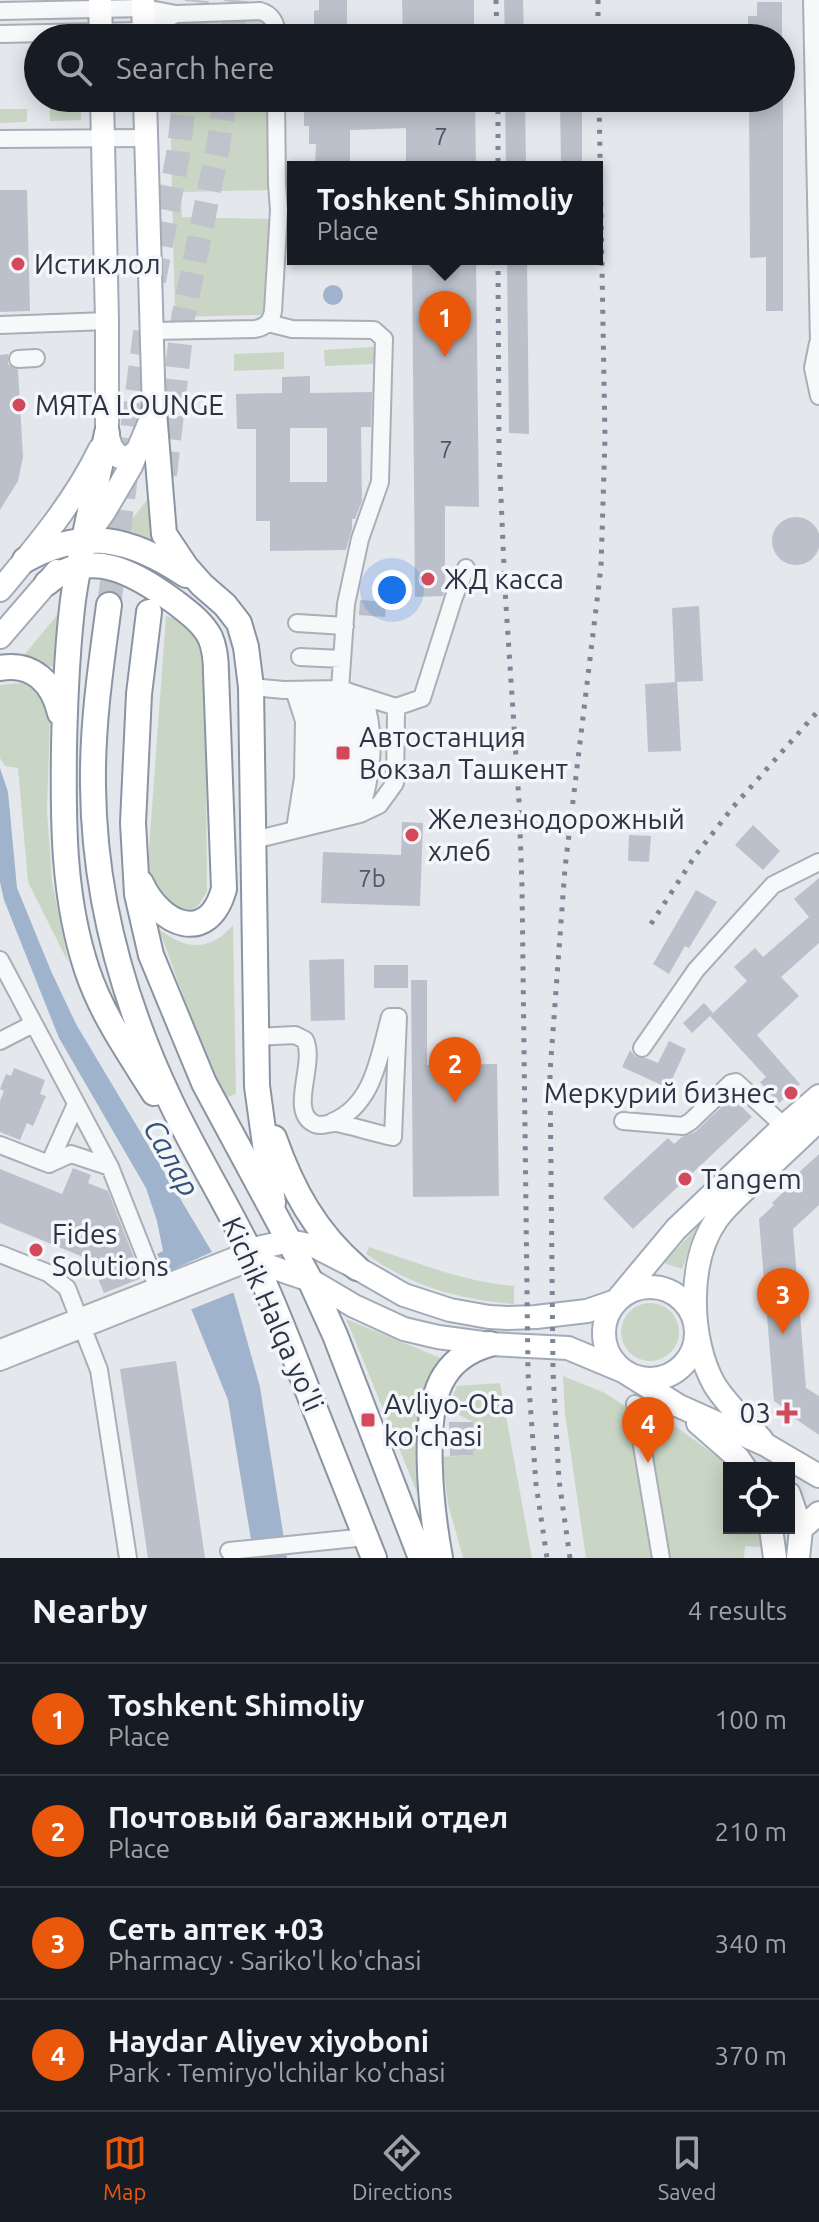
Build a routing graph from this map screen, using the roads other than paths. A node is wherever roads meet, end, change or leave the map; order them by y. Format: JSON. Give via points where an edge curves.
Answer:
{"nodes":[{"id":1,"x":812,"y":0,"type":"edge"},
{"id":2,"x":144,"y":4,"type":"edge"},
{"id":3,"x":100,"y":5,"type":"edge"},
{"id":4,"x":0,"y":11,"type":"edge"},
{"id":5,"x":176,"y":14,"type":"junction"},
{"id":6,"x":161,"y":24,"type":"edge"},
{"id":7,"x":275,"y":24,"type":"edge"},
{"id":8,"x":0,"y":34,"type":"edge"},
{"id":9,"x":24,"y":34,"type":"edge"},
{"id":10,"x":102,"y":112,"type":"edge"},
{"id":11,"x":145,"y":112,"type":"edge"},
{"id":12,"x":276,"y":112,"type":"edge"},
{"id":13,"x":103,"y":138,"type":"junction"},
{"id":14,"x":146,"y":138,"type":"junction"},
{"id":15,"x":0,"y":139,"type":"edge"},
{"id":16,"x":107,"y":321,"type":"junction"},
{"id":17,"x":268,"y":323,"type":"junction"},
{"id":18,"x":0,"y":325,"type":"edge"},
{"id":19,"x":152,"y":331,"type":"junction"},
{"id":20,"x":818,"y":344,"type":"edge"},
{"id":21,"x":36,"y":358,"type":"dead end"},
{"id":22,"x":18,"y":359,"type":"dead end"},
{"id":23,"x":819,"y":396,"type":"edge"},
{"id":24,"x":154,"y":412,"type":"junction"},
{"id":25,"x":107,"y":433,"type":"junction"},
{"id":26,"x":140,"y":449,"type":"junction"},
{"id":27,"x":85,"y":539,"type":"junction"},
{"id":28,"x":25,"y":560,"type":"junction"},
{"id":29,"x":80,"y":565,"type":"junction"},
{"id":30,"x":466,"y":568,"type":"dead end"},
{"id":31,"x":47,"y":583,"type":"junction"},
{"id":32,"x":202,"y":585,"type":"junction"},
{"id":33,"x":0,"y":590,"type":"edge"},
{"id":34,"x":109,"y":605,"type":"tunnel mouth"},
{"id":35,"x":149,"y":612,"type":"dead end"},
{"id":36,"x":297,"y":623,"type":"dead end"},
{"id":37,"x":345,"y":626,"type":"junction"},
{"id":38,"x":0,"y":637,"type":"edge"},
{"id":39,"x":300,"y":657,"type":"dead end"},
{"id":40,"x":342,"y":659,"type":"junction"},
{"id":41,"x":0,"y":668,"type":"edge"},
{"id":42,"x":251,"y":687,"type":"junction"},
{"id":43,"x":323,"y":690,"type":"junction"},
{"id":44,"x":364,"y":697,"type":"junction"},
{"id":45,"x":396,"y":707,"type":"junction"},
{"id":46,"x":64,"y":753,"type":"junction"},
{"id":47,"x":328,"y":821,"type":"junction"},
{"id":48,"x":254,"y":840,"type":"junction"},
{"id":49,"x":819,"y":862,"type":"edge"},
{"id":50,"x":135,"y":866,"type":"junction"},
{"id":51,"x":0,"y":960,"type":"edge"},
{"id":52,"x":33,"y":1024,"type":"junction"},
{"id":53,"x":255,"y":1037,"type":"junction"},
{"id":54,"x":0,"y":1041,"type":"edge"},
{"id":55,"x":642,"y":1048,"type":"dead end"},
{"id":56,"x":204,"y":1083,"type":"junction"},
{"id":57,"x":257,"y":1086,"type":"junction"},
{"id":58,"x":819,"y":1096,"type":"edge"},
{"id":59,"x":170,"y":1101,"type":"junction"},
{"id":60,"x":76,"y":1104,"type":"junction"},
{"id":61,"x":819,"y":1120,"type":"edge"},
{"id":62,"x":623,"y":1121,"type":"dead end"},
{"id":63,"x":332,"y":1122,"type":"junction"},
{"id":64,"x":784,"y":1126,"type":"junction"},
{"id":65,"x":0,"y":1145,"type":"edge"},
{"id":66,"x":49,"y":1164,"type":"junction"},
{"id":67,"x":110,"y":1167,"type":"junction"},
{"id":68,"x":224,"y":1203,"type":"junction"},
{"id":69,"x":275,"y":1216,"type":"junction"},
{"id":70,"x":289,"y":1241,"type":"junction"},
{"id":71,"x":0,"y":1254,"type":"edge"},
{"id":72,"x":252,"y":1256,"type":"junction"},
{"id":73,"x":357,"y":1268,"type":"junction"},
{"id":74,"x":310,"y":1280,"type":"junction"},
{"id":75,"x":160,"y":1290,"type":"junction"},
{"id":76,"x":616,"y":1301,"type":"junction"},
{"id":77,"x":80,"y":1323,"type":"junction"},
{"id":78,"x":695,"y":1325,"type":"junction"},
{"id":79,"x":490,"y":1344,"type":"junction"},
{"id":80,"x":0,"y":1348,"type":"edge"},
{"id":81,"x":0,"y":1362,"type":"edge"},
{"id":82,"x":623,"y":1371,"type":"junction"},
{"id":83,"x":635,"y":1404,"type":"dead end"},
{"id":84,"x":679,"y":1406,"type":"junction"},
{"id":85,"x":766,"y":1445,"type":"junction"},
{"id":86,"x":741,"y":1462,"type":"edge"},
{"id":87,"x":776,"y":1462,"type":"edge"},
{"id":88,"x":819,"y":1476,"type":"edge"},
{"id":89,"x":795,"y":1512,"type":"edge"},
{"id":90,"x":819,"y":1513,"type":"edge"},
{"id":91,"x":801,"y":1529,"type":"junction"},
{"id":92,"x":772,"y":1534,"type":"edge"},
{"id":93,"x":370,"y":1548,"type":"edge"},
{"id":94,"x":229,"y":1551,"type":"dead end"},
{"id":95,"x":128,"y":1558,"type":"edge"},
{"id":96,"x":421,"y":1558,"type":"edge"},
{"id":97,"x":440,"y":1558,"type":"edge"},
{"id":98,"x":661,"y":1558,"type":"edge"},
{"id":99,"x":775,"y":1558,"type":"edge"},
{"id":100,"x":798,"y":1558,"type":"edge"}],
"edges":[{"from":1,"to":20,"type":"street"},
{"from":2,"to":3,"type":"street"},
{"from":2,"to":5,"type":"street"},
{"from":3,"to":4,"type":"street"},
{"from":5,"to":6,"type":"street"},
{"from":5,"to":7,"type":"street","via":[[260,11]]},
{"from":8,"to":9,"type":"street"},
{"from":10,"to":13,"type":"main road"},
{"from":11,"to":14,"type":"main road"},
{"from":12,"to":17,"type":"street","via":[[279,210]]},
{"from":13,"to":14,"type":"street"},
{"from":13,"to":15,"type":"street"},
{"from":13,"to":16,"type":"main road"},
{"from":14,"to":19,"type":"main road"},
{"from":16,"to":18,"type":"street"},
{"from":16,"to":25,"type":"main road"},
{"from":17,"to":19,"type":"street","via":[[255,329]]},
{"from":17,"to":37,"type":"street","via":[[292,329],[374,330],[384,339],[380,482],[360,539]]},
{"from":19,"to":24,"type":"main road"},
{"from":20,"to":23,"type":"street","via":[[813,368]]},
{"from":21,"to":22,"type":"street"},
{"from":24,"to":26,"type":"main road"},
{"from":24,"to":32,"type":"highway","via":[[164,534]]},
{"from":25,"to":26,"type":"main road","via":[[119,457],[128,458]]},
{"from":25,"to":27,"type":"highway"},
{"from":25,"to":28,"type":"main road","via":[[81,484]]},
{"from":26,"to":27,"type":"main road"},
{"from":27,"to":28,"type":"highway"},
{"from":27,"to":29,"type":"highway"},
{"from":27,"to":31,"type":"main road"},
{"from":27,"to":32,"type":"highway","via":[[147,553]]},
{"from":28,"to":33,"type":"main road"},
{"from":29,"to":31,"type":"highway"},
{"from":29,"to":46,"type":"highway","via":[[67,658]]},
{"from":29,"to":50,"type":"highway","via":[[122,570],[151,585],[205,629],[216,660],[222,895],[203,919],[179,923],[151,902]]},
{"from":30,"to":45,"type":"street","via":[[422,698]]},
{"from":31,"to":38,"type":"main road"},
{"from":32,"to":42,"type":"highway","via":[[239,623]]},
{"from":34,"to":59,"type":"highway","name":"Kichik Halqa yo'li","via":[[94,744],[99,863],[117,965]]},
{"from":35,"to":50,"type":"highway","name":"Kichik Halqa yo'li","via":[[135,750]]},
{"from":36,"to":37,"type":"street"},
{"from":37,"to":40,"type":"street"},
{"from":39,"to":40,"type":"street"},
{"from":40,"to":43,"type":"street"},
{"from":41,"to":46,"type":"highway","via":[[30,670],[48,685],[59,709]]},
{"from":42,"to":43,"type":"street"},
{"from":42,"to":48,"type":"highway"},
{"from":43,"to":44,"type":"street"},
{"from":43,"to":47,"type":"street","via":[[331,720]]},
{"from":43,"to":47,"type":"street","via":[[304,721],[303,778]]},
{"from":43,"to":47,"type":"street","via":[[358,721],[357,779]]},
{"from":44,"to":45,"type":"street"},
{"from":44,"to":47,"type":"street","via":[[371,721],[370,779]]},
{"from":45,"to":47,"type":"street","via":[[395,783],[379,805]]},
{"from":46,"to":68,"type":"highway","via":[[67,873],[88,971],[115,1032]]},
{"from":47,"to":48,"type":"street"},
{"from":48,"to":53,"type":"highway"},
{"from":49,"to":55,"type":"street","via":[[773,885],[696,970]]},
{"from":50,"to":56,"type":"highway","name":"Kichik Halqa yo'li","via":[[151,955]]},
{"from":51,"to":52,"type":"street"},
{"from":52,"to":54,"type":"street"},
{"from":52,"to":60,"type":"street"},
{"from":53,"to":57,"type":"highway"},
{"from":53,"to":63,"type":"street","via":[[295,1035],[305,1040],[309,1055],[304,1112],[317,1125]]},
{"from":56,"to":59,"type":"highway","via":[[203,1097],[195,1106]]},
{"from":56,"to":69,"type":"highway","name":"Kichik Halqa yo'li"},
{"from":57,"to":69,"type":"highway"},
{"from":57,"to":73,"type":"highway","via":[[305,1209]]},
{"from":58,"to":64,"type":"main road"},
{"from":59,"to":68,"type":"highway","name":"Kichik Halqa yo'li"},
{"from":60,"to":66,"type":"street"},
{"from":60,"to":67,"type":"street"},
{"from":61,"to":78,"type":"main road","via":[[711,1228],[697,1273]]},
{"from":62,"to":64,"type":"street","via":[[683,1126],[736,1082]]},
{"from":63,"to":63,"type":"street","via":[[393,1137],[398,1017],[390,1017],[371,1085],[348,1113]]},
{"from":64,"to":76,"type":"main road","via":[[676,1229]]},
{"from":65,"to":66,"type":"street"},
{"from":66,"to":67,"type":"street","via":[[71,1154]]},
{"from":67,"to":75,"type":"street"},
{"from":68,"to":72,"type":"highway","name":"Kichik Halqa yo'li"},
{"from":69,"to":70,"type":"highway","name":"Kichik Halqa yo'li"},
{"from":70,"to":72,"type":"main road"},
{"from":70,"to":73,"type":"main road","via":[[314,1246]]},
{"from":70,"to":74,"type":"highway","name":"Kichik Halqa yo'li"},
{"from":71,"to":77,"type":"street","via":[[48,1273],[67,1288]]},
{"from":72,"to":74,"type":"main road"},
{"from":72,"to":75,"type":"street"},
{"from":72,"to":93,"type":"highway","name":"Kichik Halqa yo'li"},
{"from":73,"to":76,"type":"main road","via":[[422,1302],[489,1317],[564,1315]]},
{"from":74,"to":79,"type":"main road","via":[[404,1329]]},
{"from":74,"to":96,"type":"highway","name":"Kichik Halqa yo'li"},
{"from":75,"to":77,"type":"street"},
{"from":76,"to":78,"type":"main road","via":[[642,1287],[670,1291],[691,1311]]},
{"from":76,"to":82,"type":"main road","via":[[604,1329],[605,1345]]},
{"from":77,"to":80,"type":"street"},
{"from":77,"to":81,"type":"street"},
{"from":77,"to":95,"type":"street","via":[[99,1370]]},
{"from":78,"to":82,"type":"main road","via":[[691,1354],[669,1375],[654,1379]]},
{"from":78,"to":85,"type":"main road","via":[[713,1382]]},
{"from":79,"to":82,"type":"main road","via":[[568,1348]]},
{"from":79,"to":97,"type":"highway","via":[[465,1354],[444,1376],[434,1408],[430,1482]]},
{"from":82,"to":84,"type":"main road"},
{"from":83,"to":98,"type":"street"},
{"from":84,"to":85,"type":"main road"},
{"from":84,"to":86,"type":"main road"},
{"from":85,"to":87,"type":"main road"},
{"from":85,"to":88,"type":"main road"},
{"from":89,"to":91,"type":"main road"},
{"from":90,"to":91,"type":"main road"},
{"from":91,"to":100,"type":"main road"},
{"from":92,"to":99,"type":"main road"},
{"from":93,"to":94,"type":"street","via":[[289,1544]]}]}
